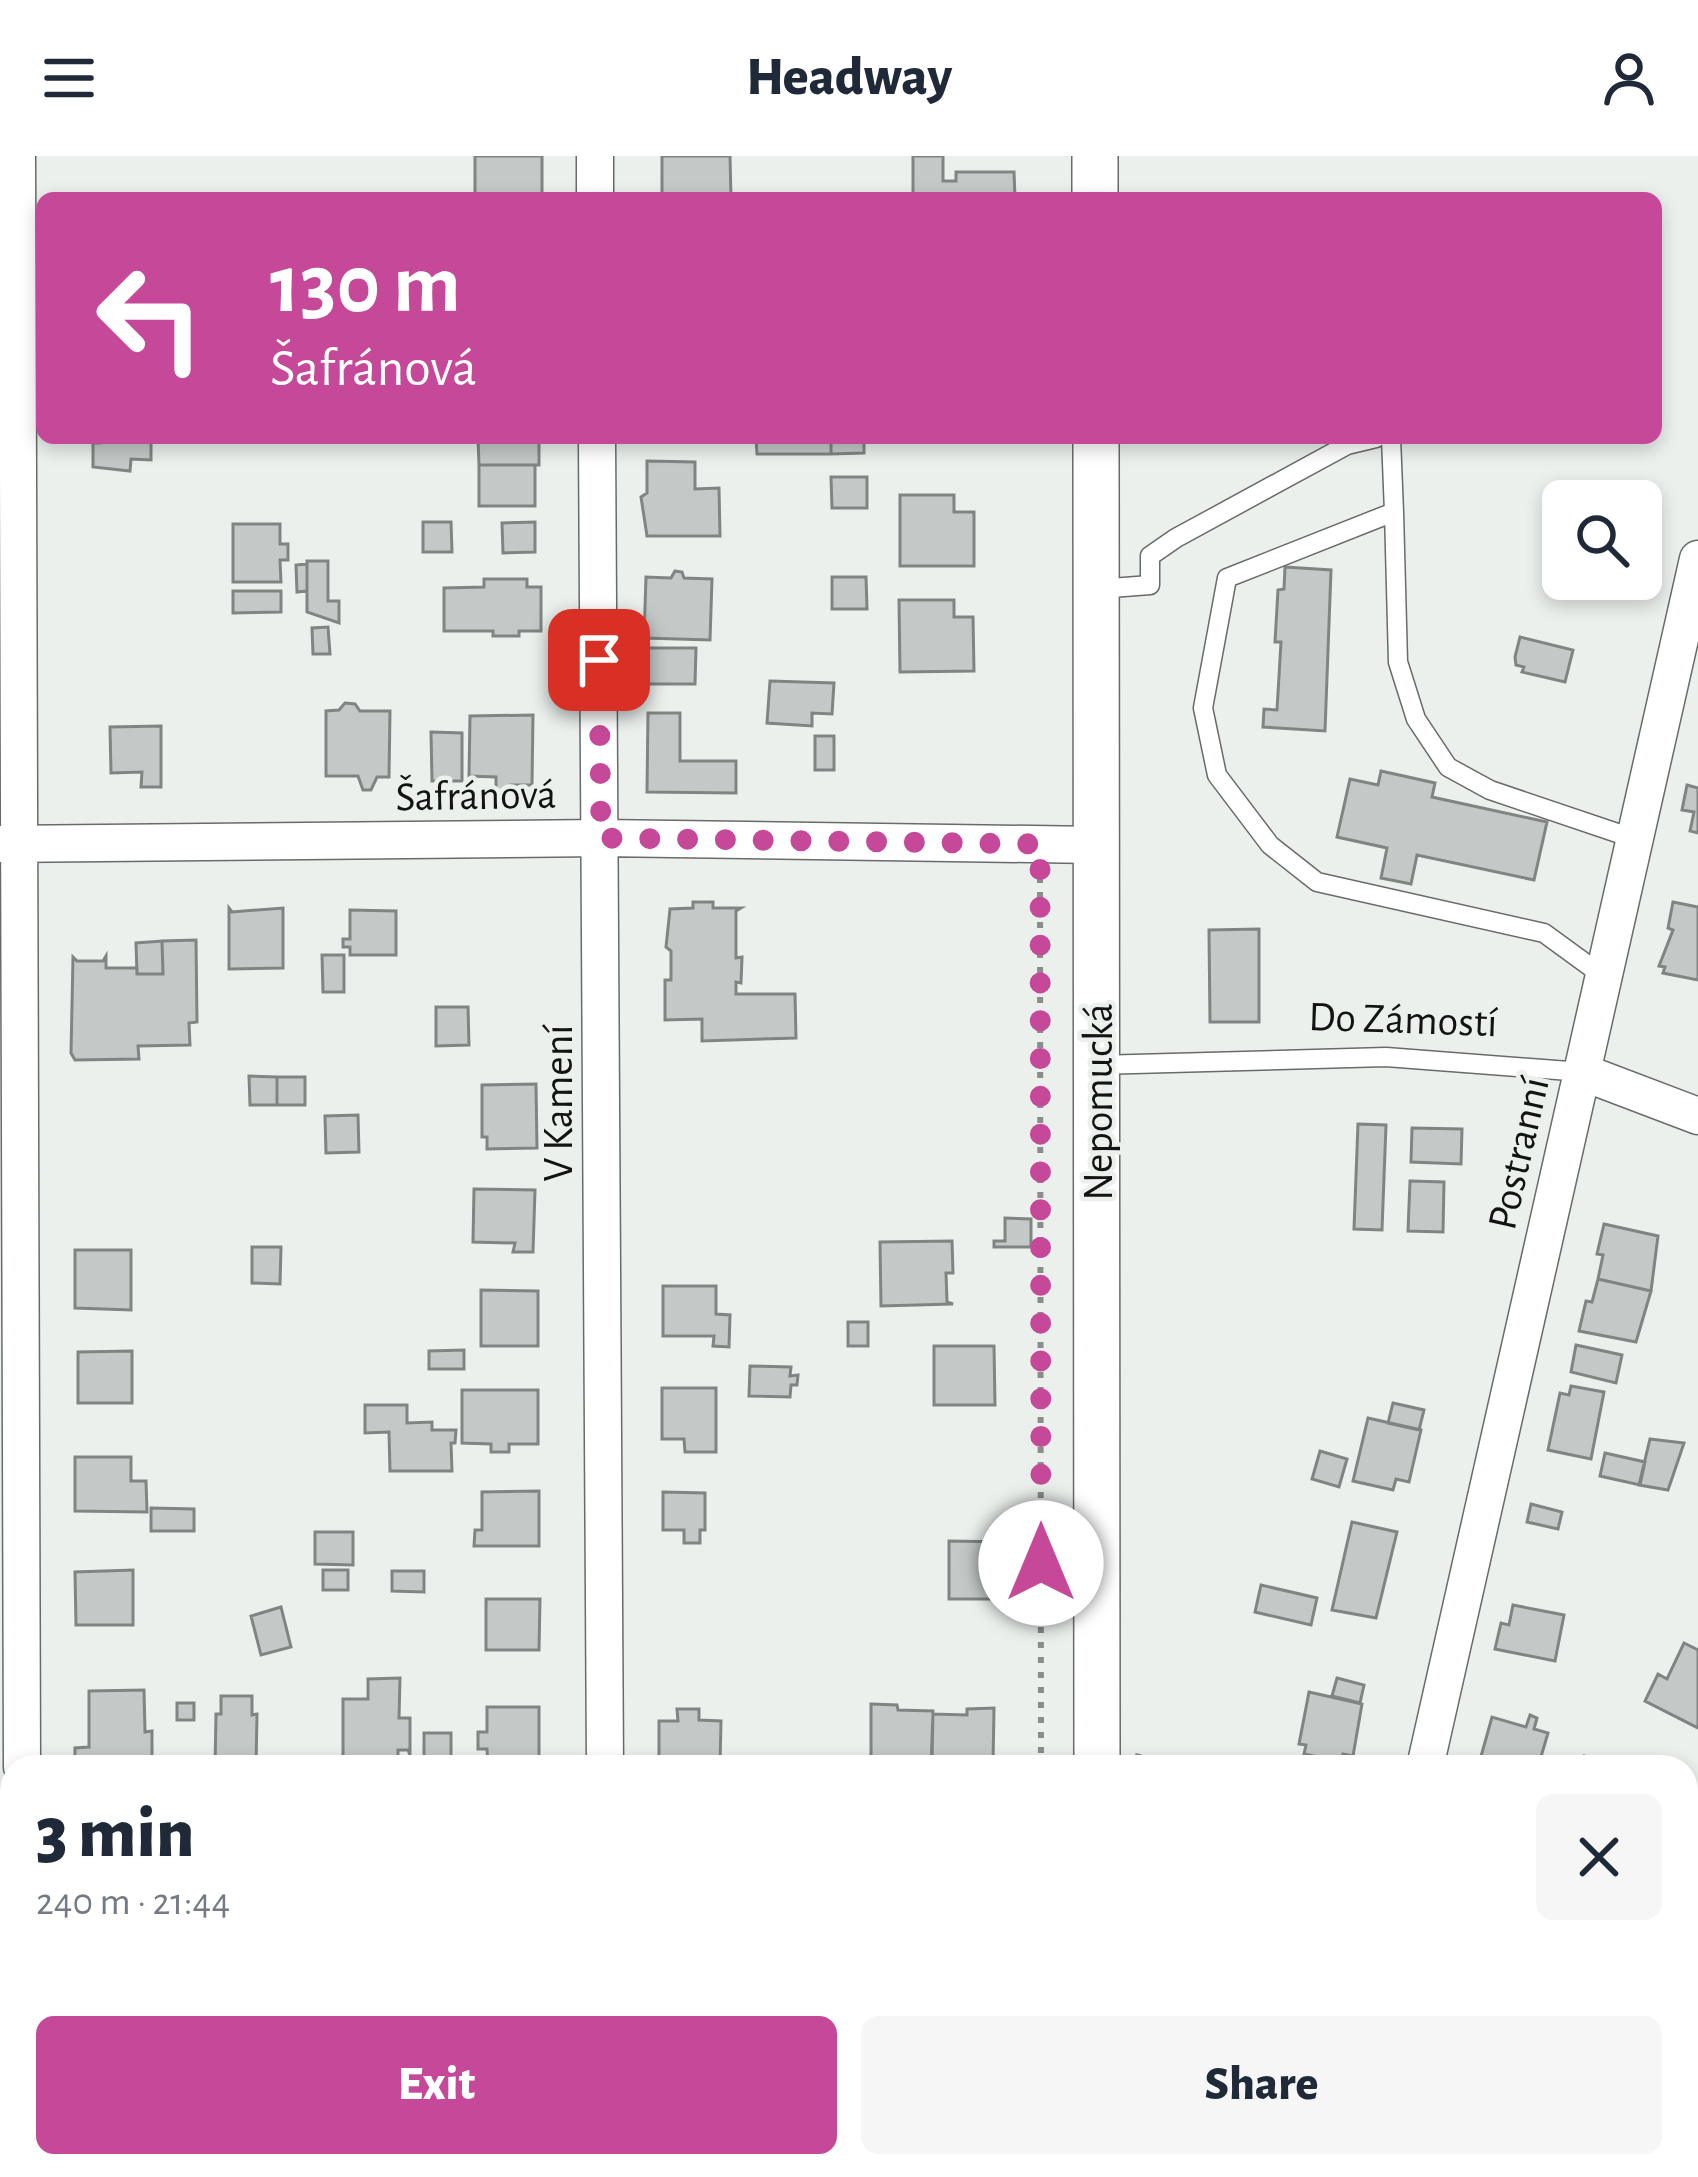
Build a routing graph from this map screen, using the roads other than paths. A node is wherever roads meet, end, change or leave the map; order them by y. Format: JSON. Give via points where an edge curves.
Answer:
{"nodes":[{"id":1,"x":16,"y":156,"type":"edge"},
{"id":2,"x":595,"y":156,"type":"edge"},
{"id":3,"x":1095,"y":156,"type":"edge"},
{"id":4,"x":595,"y":192,"type":"edge"},
{"id":5,"x":1095,"y":192,"type":"edge"},
{"id":6,"x":29,"y":248,"type":"edge"},
{"id":7,"x":597,"y":444,"type":"edge"},
{"id":8,"x":1096,"y":444,"type":"edge"},
{"id":9,"x":1351,"y":444,"type":"edge"},
{"id":10,"x":1391,"y":444,"type":"edge"},
{"id":11,"x":1394,"y":512,"type":"junction"},
{"id":12,"x":1698,"y":559,"type":"edge"},
{"id":13,"x":1096,"y":589,"type":"junction"},
{"id":14,"x":601,"y":838,"type":"junction"},
{"id":15,"x":1635,"y":839,"type":"junction"},
{"id":16,"x":9,"y":844,"type":"edge"},
{"id":17,"x":1096,"y":845,"type":"junction"},
{"id":18,"x":1604,"y":976,"type":"junction"},
{"id":19,"x":1096,"y":1065,"type":"junction"},
{"id":20,"x":1582,"y":1072,"type":"junction"},
{"id":21,"x":1698,"y":1116,"type":"edge"},
{"id":22,"x":22,"y":1755,"type":"edge"},
{"id":23,"x":605,"y":1755,"type":"edge"},
{"id":24,"x":1097,"y":1755,"type":"edge"},
{"id":25,"x":1428,"y":1755,"type":"edge"}],
"edges":[{"from":1,"to":6,"type":"street"},
{"from":2,"to":4,"type":"street"},
{"from":3,"to":5,"type":"street"},
{"from":6,"to":16,"type":"street"},
{"from":7,"to":14,"type":"street","name":"V Kamení"},
{"from":8,"to":13,"type":"street","name":"Nepomucká"},
{"from":9,"to":13,"type":"lane","via":[[1150,556],[1150,585]]},
{"from":10,"to":11,"type":"lane"},
{"from":11,"to":15,"type":"lane","via":[[1398,662],[1416,718],[1448,766],[1490,790]]},
{"from":11,"to":18,"type":"lane","via":[[1227,578],[1203,707],[1217,775],[1270,845],[1317,882],[1544,933]]},
{"from":12,"to":15,"type":"street","name":"Postranní"},
{"from":13,"to":17,"type":"street","name":"Nepomucká"},
{"from":14,"to":16,"type":"street","name":"Šafránová"},
{"from":14,"to":17,"type":"street","name":"Šafránová"},
{"from":14,"to":23,"type":"street","name":"V Kamení"},
{"from":15,"to":18,"type":"street","name":"Postranní"},
{"from":16,"to":22,"type":"street"},
{"from":17,"to":19,"type":"street","name":"Nepomucká"},
{"from":18,"to":20,"type":"street","name":"Postranní"},
{"from":19,"to":20,"type":"lane","name":"Do Zámostí","via":[[1386,1057]]},
{"from":19,"to":24,"type":"street","name":"Nepomucká"},
{"from":20,"to":21,"type":"street","name":"Do Zámostí"},
{"from":20,"to":25,"type":"street","name":"Postranní"}]}
